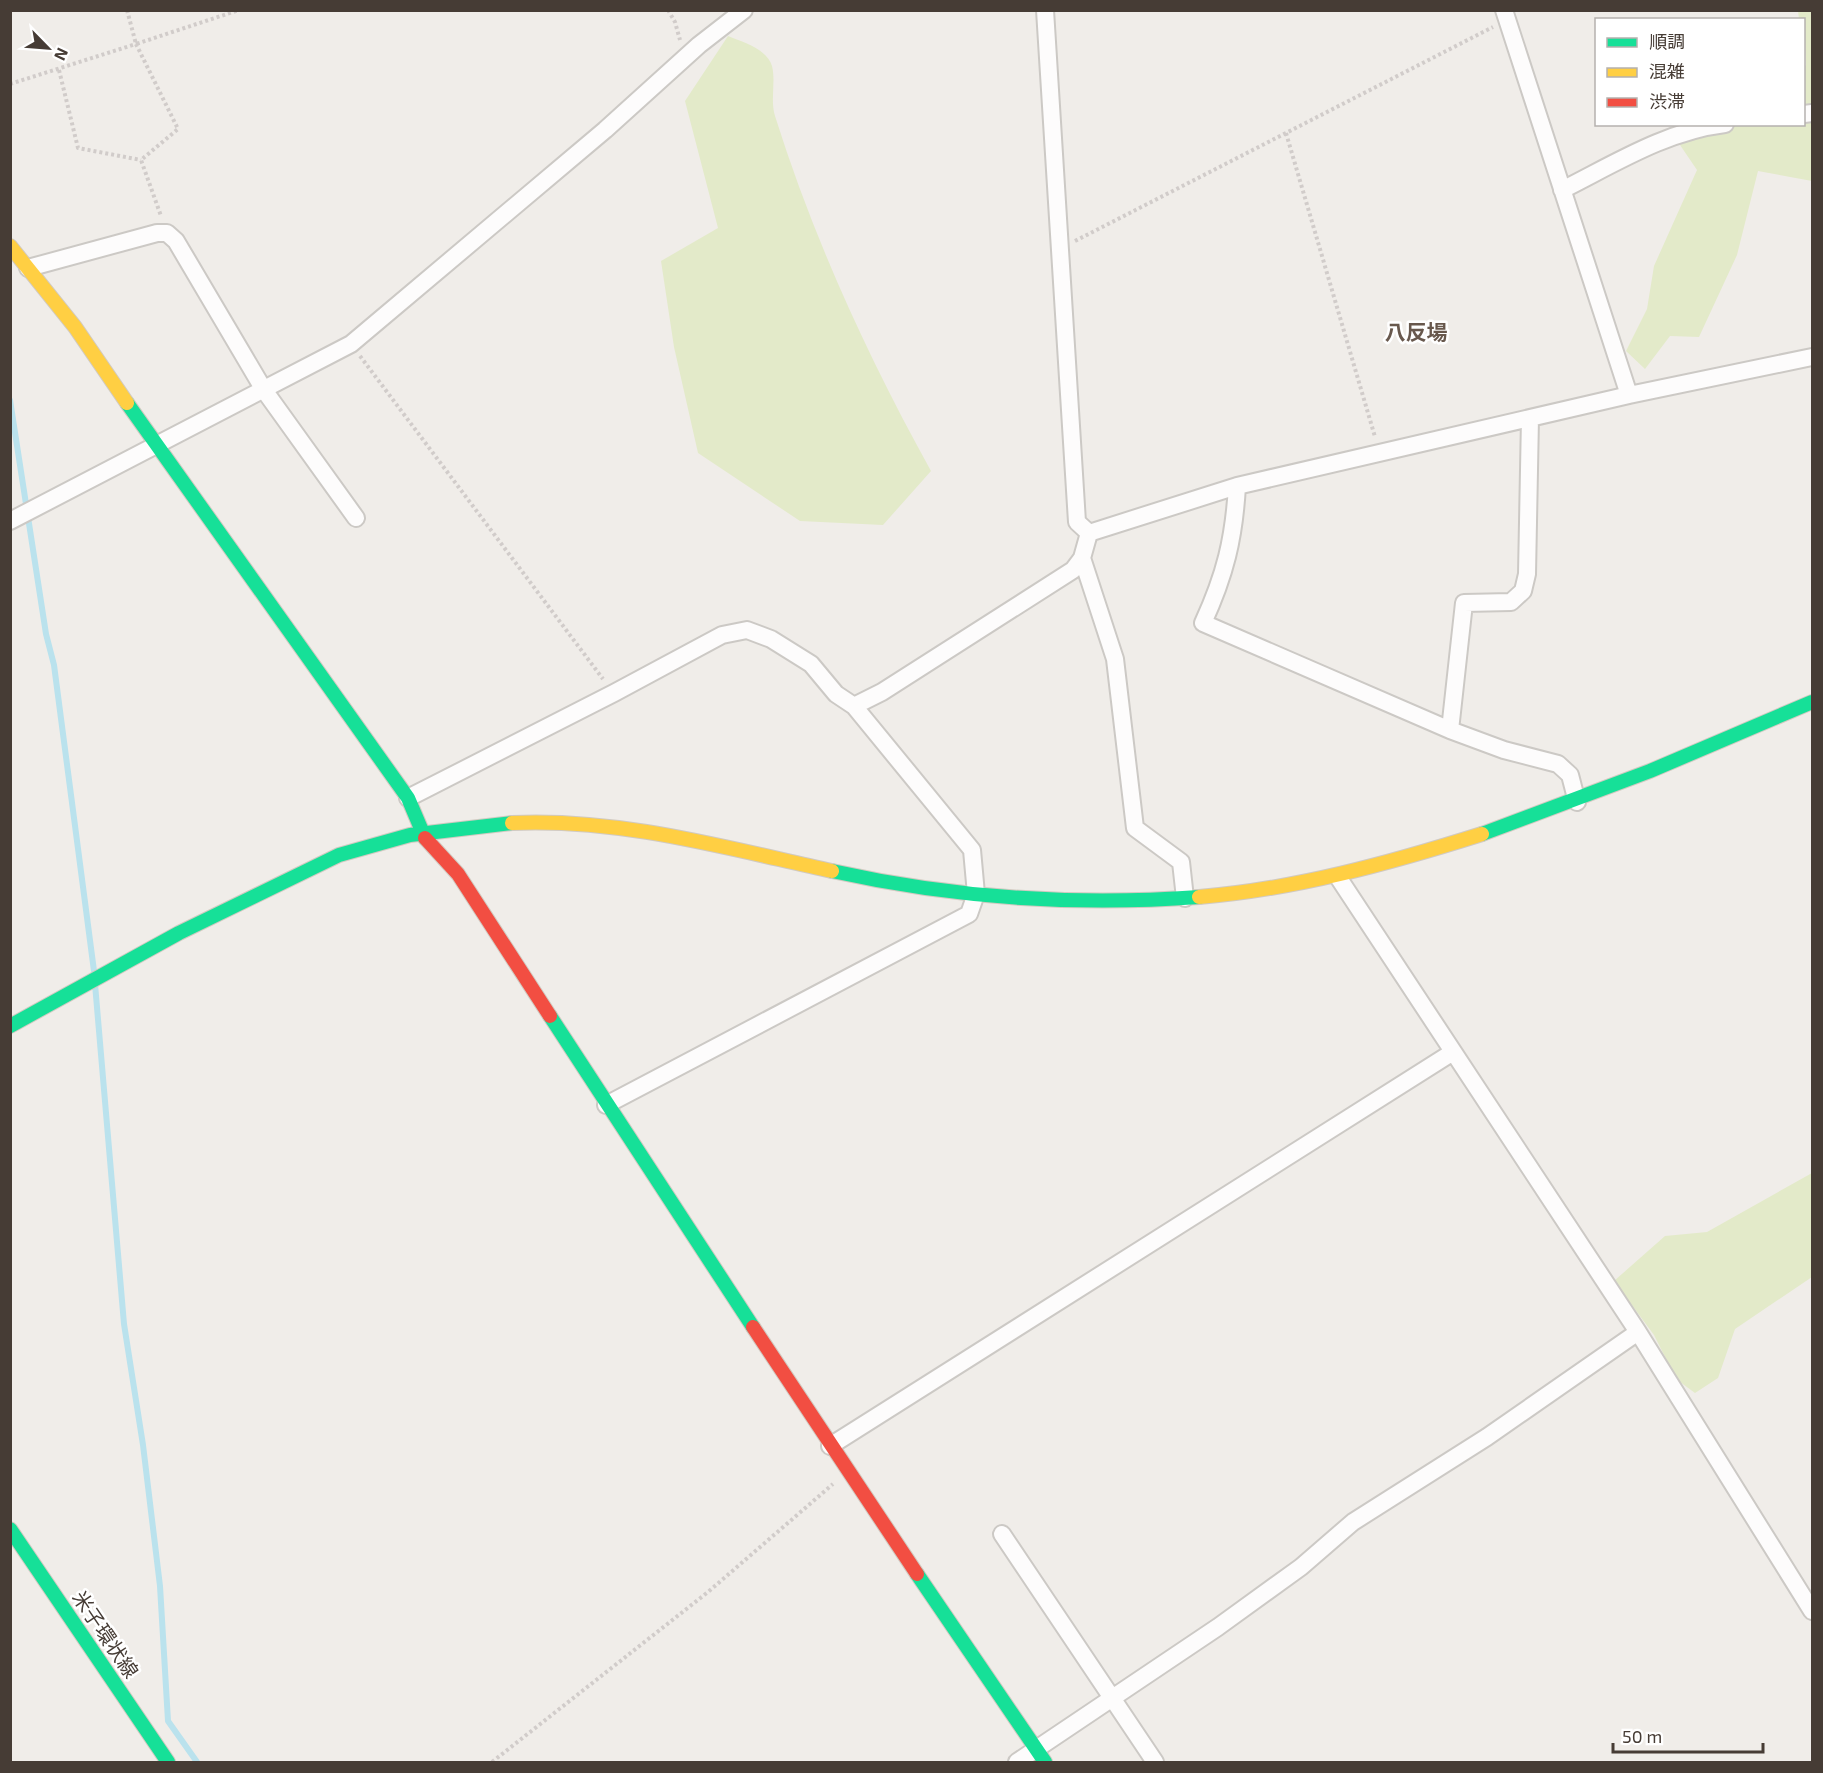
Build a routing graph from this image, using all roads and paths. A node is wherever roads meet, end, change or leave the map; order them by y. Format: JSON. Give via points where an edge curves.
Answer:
{"nodes":[{"id":1,"x":127,"y":10,"type":"edge"},
{"id":2,"x":239,"y":10,"type":"edge"},
{"id":3,"x":668,"y":10,"type":"edge"},
{"id":4,"x":744,"y":10,"type":"edge"},
{"id":5,"x":1045,"y":10,"type":"edge"},
{"id":6,"x":1506,"y":15,"type":"edge"},
{"id":7,"x":136,"y":44,"type":"junction"},
{"id":8,"x":685,"y":58,"type":"junction"},
{"id":9,"x":59,"y":70,"type":"junction"},
{"id":10,"x":10,"y":84,"type":"edge"},
{"id":11,"x":1709,"y":126,"type":"edge"},
{"id":12,"x":1286,"y":133,"type":"junction"},
{"id":13,"x":141,"y":160,"type":"junction"},
{"id":14,"x":1562,"y":190,"type":"junction"},
{"id":15,"x":167,"y":233,"type":"junction"},
{"id":16,"x":10,"y":246,"type":"edge"},
{"id":17,"x":1060,"y":248,"type":"junction"},
{"id":18,"x":28,"y":268,"type":"junction"},
{"id":19,"x":351,"y":344,"type":"junction"},
{"id":20,"x":1812,"y":357,"type":"edge"},
{"id":21,"x":264,"y":390,"type":"junction"},
{"id":22,"x":1629,"y":395,"type":"junction"},
{"id":23,"x":1530,"y":418,"type":"junction"},
{"id":24,"x":156,"y":447,"type":"junction"},
{"id":25,"x":1380,"y":453,"type":"junction"},
{"id":26,"x":1237,"y":486,"type":"junction"},
{"id":27,"x":356,"y":518,"type":"dead end"},
{"id":28,"x":10,"y":521,"type":"edge"},
{"id":29,"x":1089,"y":533,"type":"junction"},
{"id":30,"x":1082,"y":558,"type":"junction"},
{"id":31,"x":614,"y":693,"type":"junction"},
{"id":32,"x":1812,"y":702,"type":"edge"},
{"id":33,"x":854,"y":706,"type":"junction"},
{"id":34,"x":1450,"y":730,"type":"junction"},
{"id":35,"x":408,"y":798,"type":"junction"},
{"id":36,"x":1577,"y":802,"type":"junction"},
{"id":37,"x":421,"y":834,"type":"junction"},
{"id":38,"x":1338,"y":877,"type":"junction"},
{"id":39,"x":976,"y":894,"type":"junction"},
{"id":40,"x":1185,"y":898,"type":"junction"},
{"id":41,"x":10,"y":1026,"type":"edge"},
{"id":42,"x":1453,"y":1052,"type":"junction"},
{"id":43,"x":606,"y":1105,"type":"junction"},
{"id":44,"x":1638,"y":1332,"type":"junction"},
{"id":45,"x":830,"y":1446,"type":"junction"},
{"id":46,"x":847,"y":1471,"type":"junction"},
{"id":47,"x":10,"y":1528,"type":"edge"},
{"id":48,"x":1002,"y":1534,"type":"dead end"},
{"id":49,"x":1812,"y":1611,"type":"edge"},
{"id":50,"x":1113,"y":1700,"type":"junction"},
{"id":51,"x":1034,"y":1748,"type":"junction"},
{"id":52,"x":168,"y":1762,"type":"edge"},
{"id":53,"x":492,"y":1762,"type":"edge"},
{"id":54,"x":1017,"y":1762,"type":"edge"},
{"id":55,"x":1045,"y":1762,"type":"edge"},
{"id":56,"x":1155,"y":1762,"type":"edge"}],
"edges":[{"from":1,"to":7,"type":"path"},
{"from":2,"to":7,"type":"path"},
{"from":3,"to":8,"type":"path"},
{"from":4,"to":8,"type":"street"},
{"from":5,"to":17,"type":"street"},
{"from":6,"to":12,"type":"path"},
{"from":6,"to":14,"type":"street"},
{"from":7,"to":9,"type":"path"},
{"from":7,"to":13,"type":"path","via":[[178,129]]},
{"from":8,"to":19,"type":"street"},
{"from":9,"to":10,"type":"path"},
{"from":9,"to":13,"type":"path","via":[[78,148]]},
{"from":11,"to":14,"type":"street","via":[[1678,134]]},
{"from":12,"to":17,"type":"path"},
{"from":12,"to":25,"type":"path"},
{"from":13,"to":15,"type":"path"},
{"from":14,"to":22,"type":"street"},
{"from":15,"to":18,"type":"street"},
{"from":15,"to":21,"type":"street","via":[[176,241]]},
{"from":16,"to":18,"type":"street"},
{"from":17,"to":29,"type":"street","via":[[1077,522]]},
{"from":18,"to":24,"type":"street","via":[[75,327]]},
{"from":19,"to":21,"type":"street"},
{"from":19,"to":31,"type":"path"},
{"from":20,"to":22,"type":"street"},
{"from":21,"to":24,"type":"street"},
{"from":21,"to":27,"type":"street"},
{"from":22,"to":23,"type":"street"},
{"from":23,"to":25,"type":"street"},
{"from":23,"to":34,"type":"street","via":[[1527,574],[1523,591],[1510,602],[1464,603]]},
{"from":24,"to":28,"type":"street"},
{"from":24,"to":35,"type":"street","via":[[215,524]]},
{"from":25,"to":26,"type":"street"},
{"from":26,"to":29,"type":"street"},
{"from":26,"to":34,"type":"street","via":[[1235,522],[1222,581],[1203,623]]},
{"from":29,"to":30,"type":"street"},
{"from":30,"to":33,"type":"street","via":[[1073,570]]},
{"from":30,"to":40,"type":"street","via":[[1115,659],[1135,828],[1181,862]]},
{"from":31,"to":33,"type":"street","via":[[722,635],[747,630],[771,639],[811,664],[836,694]]},
{"from":31,"to":35,"type":"street"},
{"from":32,"to":36,"type":"street"},
{"from":33,"to":39,"type":"street","via":[[972,850]]},
{"from":34,"to":36,"type":"street","via":[[1558,764],[1570,775]]},
{"from":35,"to":37,"type":"street"},
{"from":36,"to":38,"type":"street","via":[[1453,846]]},
{"from":37,"to":39,"type":"street","via":[[508,822],[590,823],[664,833],[908,886]]},
{"from":37,"to":41,"type":"street","via":[[376,843],[312,865],[178,933]]},
{"from":37,"to":43,"type":"street","via":[[458,874]]},
{"from":38,"to":40,"type":"street"},
{"from":38,"to":42,"type":"street"},
{"from":39,"to":40,"type":"street","via":[[1078,901]]},
{"from":39,"to":43,"type":"street","via":[[969,914]]},
{"from":42,"to":44,"type":"street"},
{"from":42,"to":45,"type":"street"},
{"from":43,"to":45,"type":"street"},
{"from":44,"to":49,"type":"street"},
{"from":44,"to":50,"type":"street","via":[[1486,1437],[1353,1522],[1301,1567]]},
{"from":45,"to":46,"type":"street"},
{"from":46,"to":51,"type":"street"},
{"from":46,"to":53,"type":"path","via":[[708,1592]]},
{"from":47,"to":52,"type":"street","name":"米子環状線"},
{"from":48,"to":50,"type":"street"},
{"from":50,"to":51,"type":"street"},
{"from":50,"to":56,"type":"street"},
{"from":51,"to":54,"type":"street"},
{"from":51,"to":55,"type":"street"}]}
